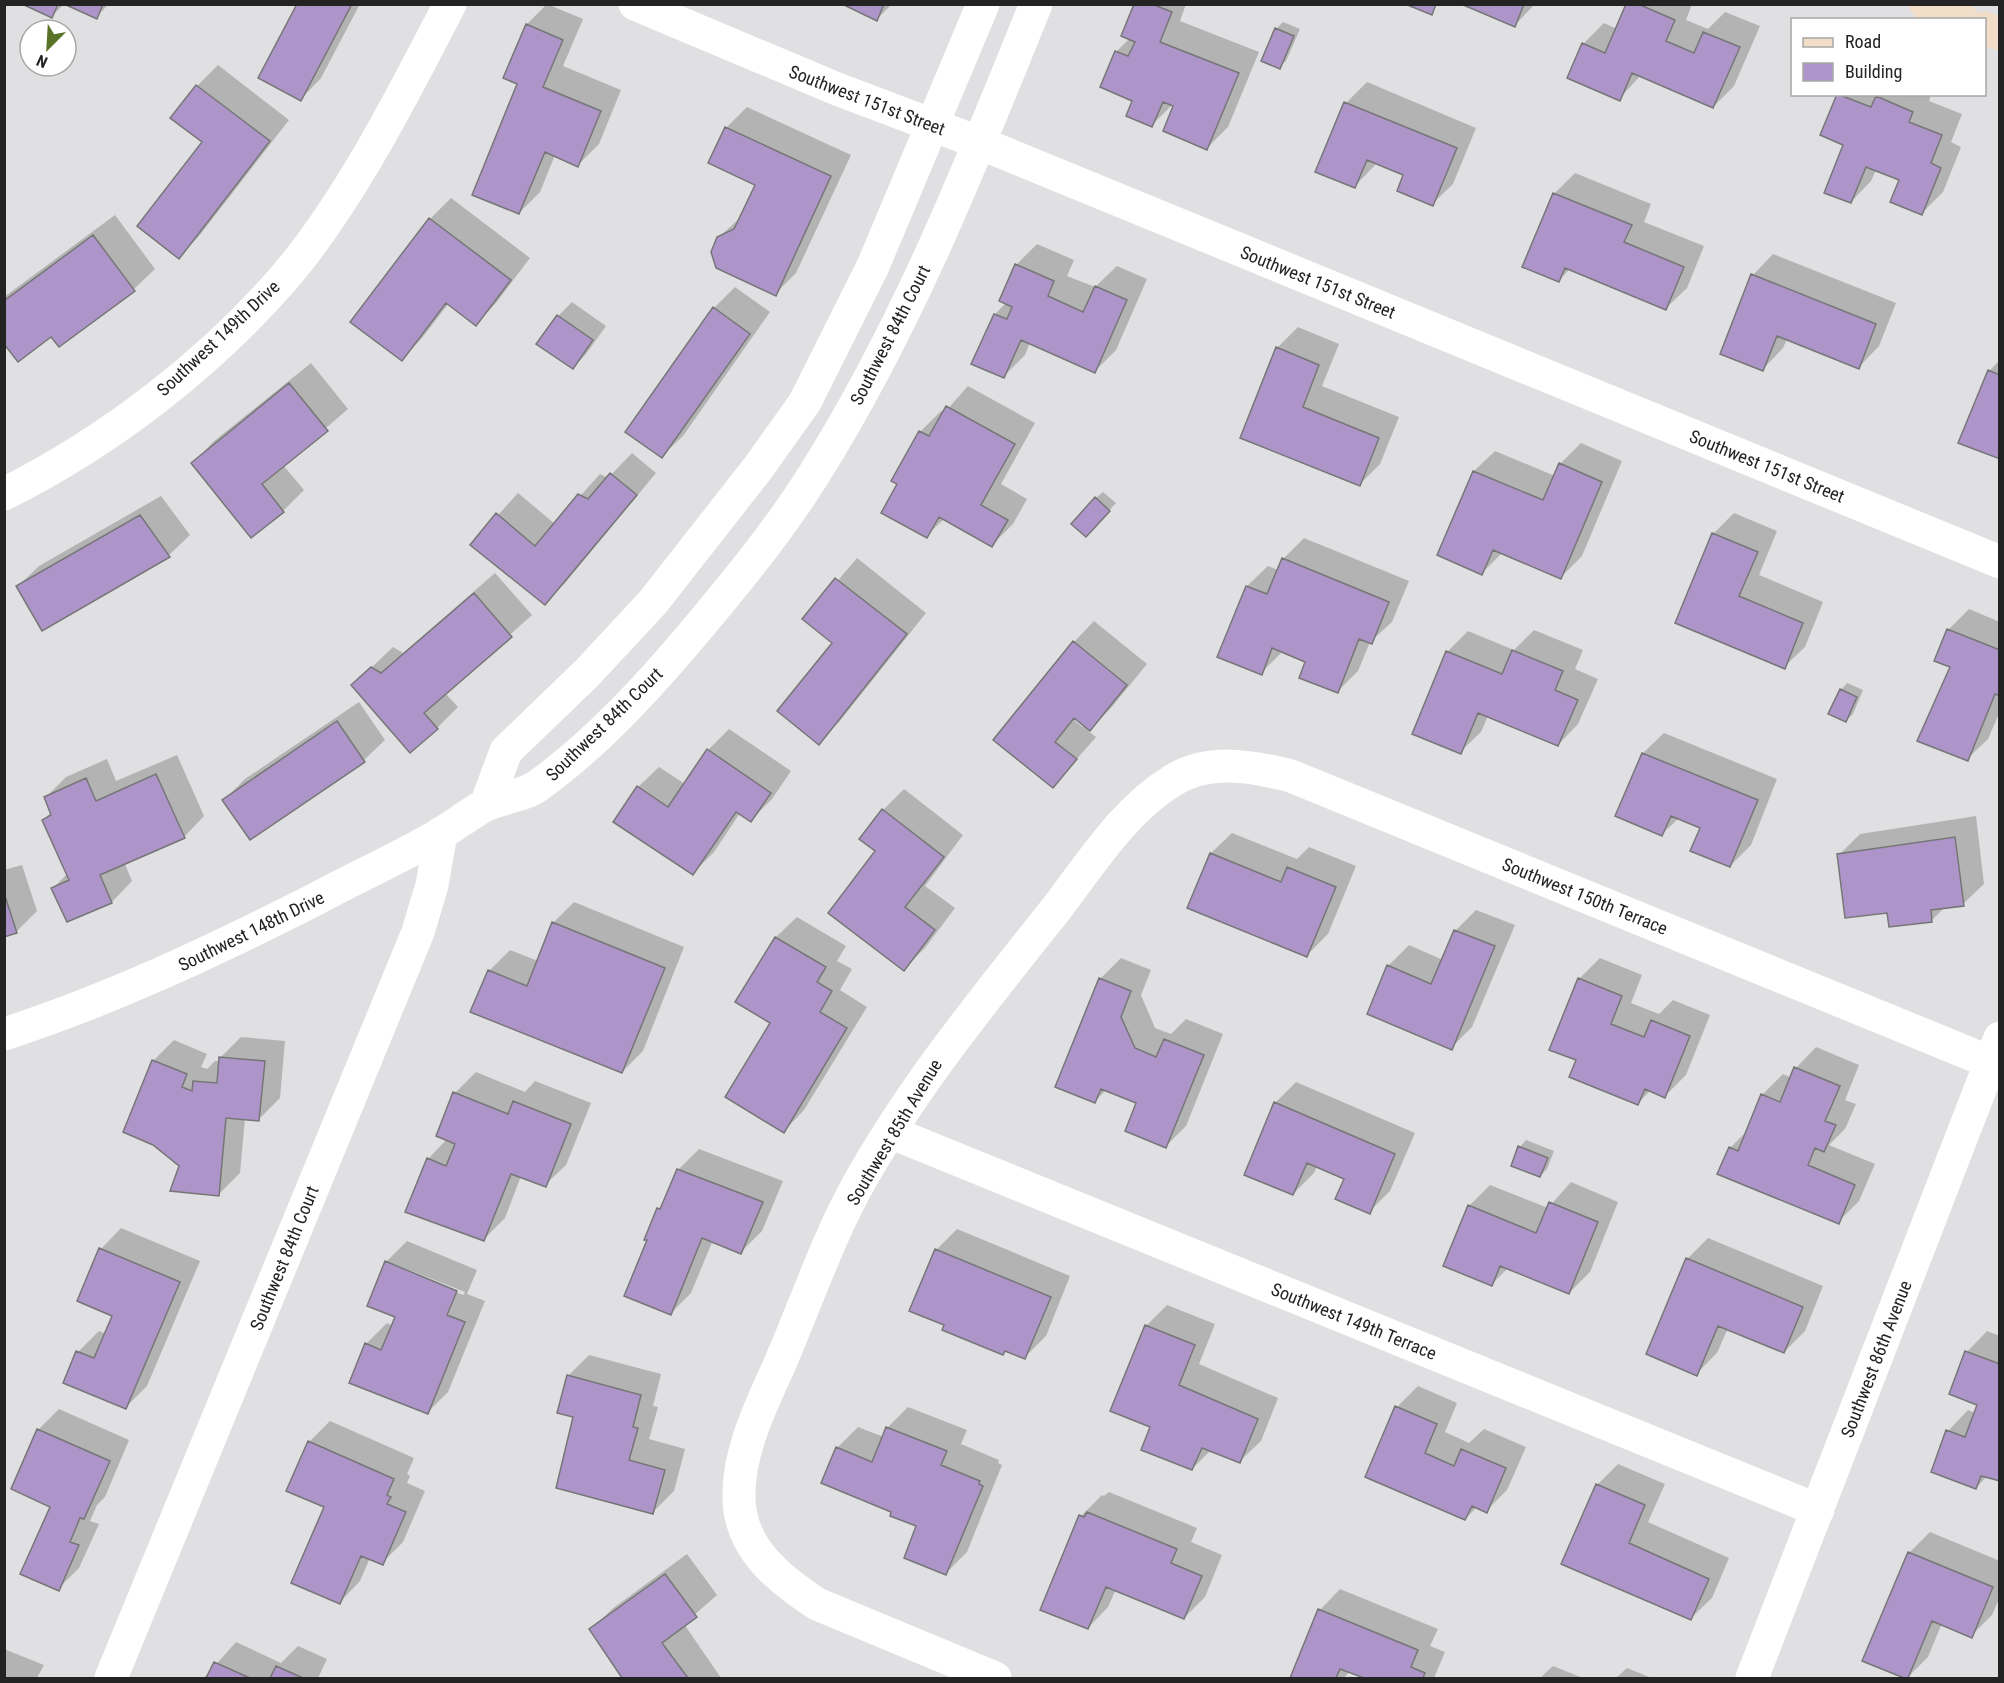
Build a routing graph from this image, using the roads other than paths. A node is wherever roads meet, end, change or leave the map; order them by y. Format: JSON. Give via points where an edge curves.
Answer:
{"nodes":[{"id":1,"x":450,"y":4,"type":"edge"},
{"id":2,"x":635,"y":4,"type":"edge"},
{"id":3,"x":984,"y":4,"type":"edge"},
{"id":4,"x":1036,"y":4,"type":"edge"},
{"id":5,"x":1926,"y":4,"type":"edge"},
{"id":6,"x":1958,"y":18,"type":"edge"},
{"id":7,"x":930,"y":125,"type":"junction"},
{"id":8,"x":980,"y":143,"type":"junction"},
{"id":9,"x":4,"y":494,"type":"edge"},
{"id":10,"x":2000,"y":562,"type":"edge"},
{"id":11,"x":1174,"y":779,"type":"joint"},
{"id":12,"x":486,"y":805,"type":"junction"},
{"id":13,"x":441,"y":833,"type":"junction"},
{"id":14,"x":4,"y":1034,"type":"edge"},
{"id":15,"x":1995,"y":1050,"type":"edge"},
{"id":16,"x":890,"y":1132,"type":"junction"},
{"id":17,"x":1818,"y":1510,"type":"junction"},
{"id":18,"x":111,"y":1678,"type":"edge"},
{"id":19,"x":995,"y":1678,"type":"edge"},
{"id":20,"x":1752,"y":1678,"type":"edge"}],
"edges":[{"from":1,"to":9,"type":"street","name":"Southwest 149th Drive","via":[[372,147],[333,211],[284,278],[224,339],[165,390],[81,450]]},
{"from":2,"to":7,"type":"street","name":"Southwest 151st Street"},
{"from":3,"to":7,"type":"street"},
{"from":4,"to":8,"type":"street","name":"Southwest 84th Court"},
{"from":5,"to":6,"type":"main road"},
{"from":7,"to":8,"type":"street","name":"Southwest 151st Street"},
{"from":7,"to":12,"type":"street","via":[[873,266],[805,402],[759,468],[653,602],[506,751]]},
{"from":8,"to":10,"type":"street","name":"Southwest 151st Street"},
{"from":8,"to":12,"type":"street","name":"Southwest 84th Court","via":[[890,340],[813,477],[771,538],[673,658],[620,713],[535,788]]},
{"from":11,"to":15,"type":"street","name":"Southwest 150th Terrace","via":[[1205,768],[1232,765],[1291,776]]},
{"from":11,"to":16,"type":"street","name":"Southwest 85th Avenue","via":[[1152,794],[1103,850],[960,1028]]},
{"from":12,"to":13,"type":"street","name":"Southwest 148th Drive"},
{"from":13,"to":14,"type":"street","name":"Southwest 148th Drive","via":[[234,941],[68,1013]]},
{"from":13,"to":18,"type":"street","name":"Southwest 84th Court","via":[[432,885],[418,932]]},
{"from":15,"to":17,"type":"street","name":"Southwest 86th Avenue"},
{"from":16,"to":17,"type":"street","name":"Southwest 149th Terrace"},
{"from":16,"to":19,"type":"street","name":"Southwest 85th Avenue","via":[[854,1192],[746,1446],[738,1500],[753,1547],[791,1587],[817,1604]]},
{"from":17,"to":20,"type":"street","name":"Southwest 86th Avenue"}]}
